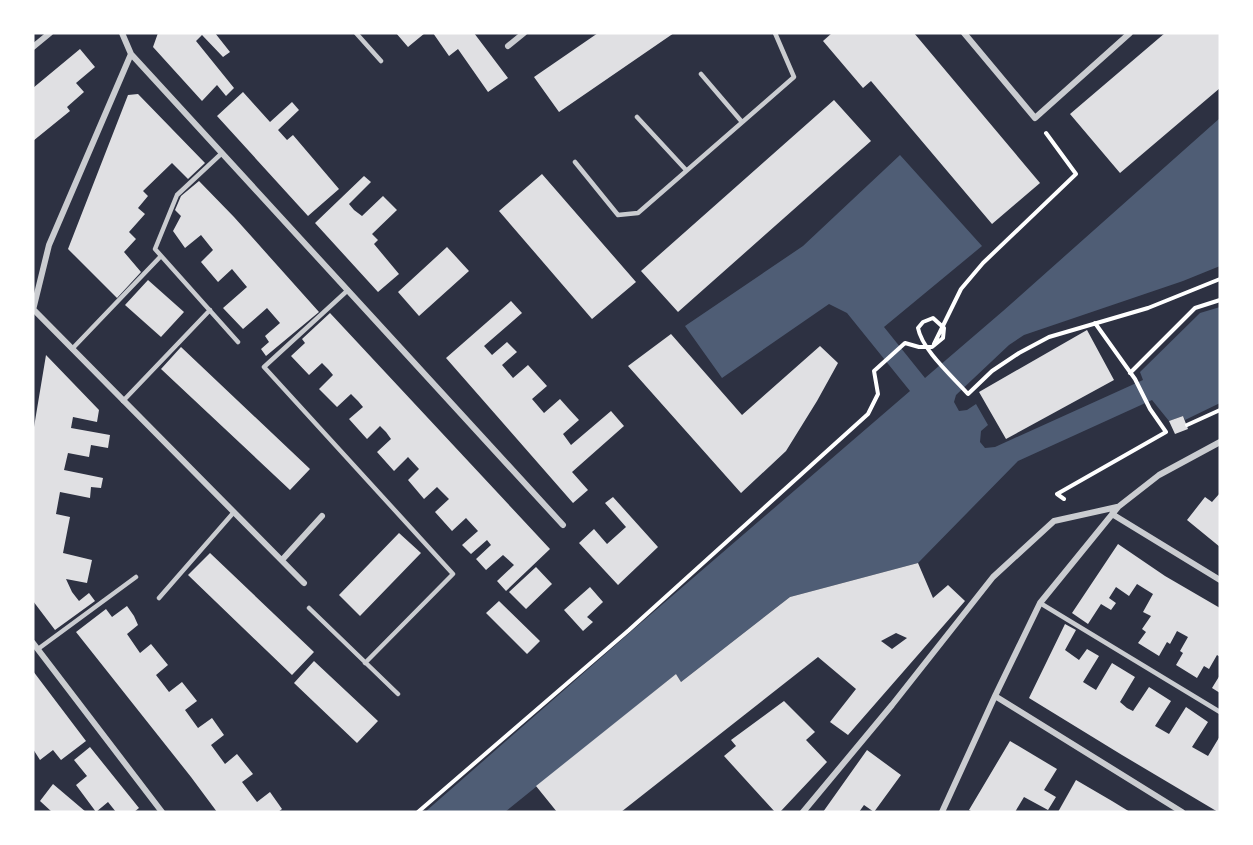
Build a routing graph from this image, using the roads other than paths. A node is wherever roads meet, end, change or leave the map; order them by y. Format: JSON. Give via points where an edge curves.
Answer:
{"nodes":[{"id":1,"x":50,"y":33,"type":"edge"},
{"id":2,"x":122,"y":33,"type":"edge"},
{"id":3,"x":356,"y":33,"type":"edge"},
{"id":4,"x":524,"y":33,"type":"edge"},
{"id":5,"x":775,"y":33,"type":"edge"},
{"id":6,"x":964,"y":33,"type":"edge"},
{"id":7,"x":1130,"y":33,"type":"edge"},
{"id":8,"x":508,"y":46,"type":"dead end"},
{"id":9,"x":33,"y":47,"type":"edge"},
{"id":10,"x":131,"y":54,"type":"junction"},
{"id":11,"x":381,"y":61,"type":"dead end"},
{"id":12,"x":701,"y":74,"type":"dead end"},
{"id":13,"x":637,"y":117,"type":"dead end"},
{"id":14,"x":742,"y":122,"type":"junction"},
{"id":15,"x":222,"y":153,"type":"junction"},
{"id":16,"x":575,"y":162,"type":"dead end"},
{"id":17,"x":686,"y":170,"type":"junction"},
{"id":18,"x":161,"y":256,"type":"junction"},
{"id":19,"x":348,"y":290,"type":"junction"},
{"id":20,"x":33,"y":310,"type":"edge"},
{"id":21,"x":210,"y":310,"type":"junction"},
{"id":22,"x":238,"y":342,"type":"dead end"},
{"id":23,"x":72,"y":349,"type":"junction"},
{"id":24,"x":123,"y":400,"type":"junction"},
{"id":25,"x":1220,"y":442,"type":"edge"},
{"id":26,"x":1118,"y":507,"type":"junction"},
{"id":27,"x":234,"y":512,"type":"junction"},
{"id":28,"x":1112,"y":514,"type":"junction"},
{"id":29,"x":322,"y":516,"type":"dead end"},
{"id":30,"x":563,"y":525,"type":"dead end"},
{"id":31,"x":282,"y":560,"type":"junction"},
{"id":32,"x":136,"y":577,"type":"dead end"},
{"id":33,"x":1220,"y":580,"type":"edge"},
{"id":34,"x":304,"y":583,"type":"dead end"},
{"id":35,"x":159,"y":598,"type":"dead end"},
{"id":36,"x":1040,"y":603,"type":"junction"},
{"id":37,"x":309,"y":608,"type":"dead end"},
{"id":38,"x":33,"y":643,"type":"edge"},
{"id":39,"x":38,"y":649,"type":"junction"},
{"id":40,"x":365,"y":663,"type":"junction"},
{"id":41,"x":398,"y":694,"type":"dead end"},
{"id":42,"x":995,"y":696,"type":"junction"},
{"id":43,"x":1220,"y":712,"type":"edge"},
{"id":44,"x":162,"y":812,"type":"edge"},
{"id":45,"x":803,"y":812,"type":"edge"},
{"id":46,"x":942,"y":812,"type":"edge"},
{"id":47,"x":1182,"y":812,"type":"edge"}],
"edges":[{"from":1,"to":9,"type":"street"},
{"from":2,"to":10,"type":"street"},
{"from":3,"to":11,"type":"lane"},
{"from":4,"to":8,"type":"street"},
{"from":5,"to":14,"type":"lane","via":[[794,77]]},
{"from":6,"to":7,"type":"street","via":[[1035,118]]},
{"from":10,"to":15,"type":"street"},
{"from":10,"to":20,"type":"street","via":[[49,245]]},
{"from":12,"to":14,"type":"lane"},
{"from":13,"to":17,"type":"lane"},
{"from":14,"to":17,"type":"lane"},
{"from":15,"to":18,"type":"lane","via":[[177,195],[155,249]]},
{"from":15,"to":19,"type":"street"},
{"from":16,"to":17,"type":"lane","via":[[618,215],[638,213]]},
{"from":18,"to":21,"type":"lane"},
{"from":18,"to":23,"type":"lane"},
{"from":19,"to":30,"type":"street"},
{"from":19,"to":40,"type":"lane","via":[[264,367],[453,574]]},
{"from":20,"to":23,"type":"street"},
{"from":21,"to":22,"type":"lane"},
{"from":21,"to":24,"type":"lane"},
{"from":23,"to":24,"type":"street"},
{"from":24,"to":27,"type":"street"},
{"from":25,"to":26,"type":"street","via":[[1159,475]]},
{"from":26,"to":28,"type":"street"},
{"from":26,"to":45,"type":"street","via":[[1054,521],[993,578]]},
{"from":27,"to":31,"type":"street"},
{"from":27,"to":35,"type":"lane"},
{"from":28,"to":33,"type":"street"},
{"from":28,"to":36,"type":"street"},
{"from":29,"to":31,"type":"street"},
{"from":31,"to":34,"type":"street"},
{"from":32,"to":39,"type":"lane"},
{"from":36,"to":42,"type":"street"},
{"from":36,"to":43,"type":"lane"},
{"from":37,"to":40,"type":"lane"},
{"from":38,"to":39,"type":"street"},
{"from":39,"to":44,"type":"street"},
{"from":40,"to":41,"type":"lane"},
{"from":42,"to":46,"type":"street"},
{"from":42,"to":47,"type":"street"}]}
